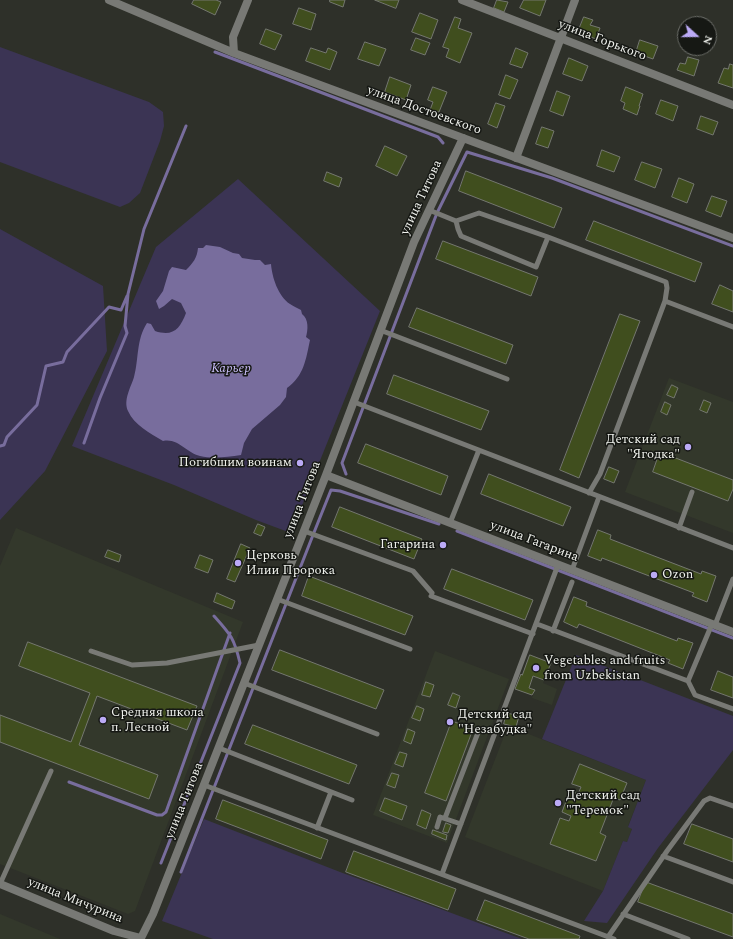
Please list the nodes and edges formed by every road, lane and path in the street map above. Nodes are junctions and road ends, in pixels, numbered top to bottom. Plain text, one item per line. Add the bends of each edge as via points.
1 (109, 0) edge
2 (248, 0) edge
3 (462, 0) edge
4 (574, 0) edge
5 (560, 38) junction
6 (234, 53) junction
7 (733, 105) edge
8 (463, 138) junction
9 (516, 158) junction
10 (429, 210) junction
11 (456, 221) junction
12 (548, 237) junction
13 (733, 238) edge
14 (665, 301) junction
15 (733, 327) edge
16 (380, 330) junction
17 (507, 379) dead end
18 (354, 402) junction
19 (479, 450) junction
20 (326, 475) junction
21 (692, 492) dead end
22 (590, 493) junction
23 (599, 497) junction
24 (450, 523) junction
25 (679, 528) junction
26 (304, 531) junction
27 (733, 548) edge
28 (558, 565) junction
29 (572, 570) junction
30 (733, 580) edge
31 (572, 582) dead end
32 (277, 599) junction
33 (537, 624) junction
34 (713, 624) junction
35 (554, 631) junction
36 (733, 632) edge
37 (533, 634) junction
38 (259, 646) junction
39 (410, 649) dead end
40 (91, 650) dead end
41 (688, 681) junction
42 (244, 683) junction
43 (733, 709) edge
44 (479, 730) dead end
45 (377, 734) dead end
46 (219, 748) junction
47 (51, 771) dead end
48 (204, 785) junction
49 (331, 792) junction
50 (352, 800) dead end
51 (733, 806) edge
52 (445, 818) junction
53 (461, 824) junction
54 (437, 827) dead end
55 (317, 828) junction
56 (663, 856) junction
57 (442, 874) junction
58 (733, 882) edge
59 (0, 884) edge
60 (623, 914) junction
61 (142, 938) edge
62 (611, 938) edge
63 (688, 939) edge

1 - 6 street, улица Достоевского
2 - 6 street via 233,36
3 - 5 street, улица Горького
4 - 5 street
5 - 7 street, улица Горького
5 - 9 street
6 - 8 street, улица Достоевского
8 - 9 street, улица Достоевского
8 - 10 street, улица Титова
9 - 13 street, улица Достоевского
10 - 11 lane
10 - 16 street, улица Титова
11 - 12 lane via 479,213
11 - 12 lane via 461,236 536,267
12 - 14 lane via 666,282
14 - 15 lane
14 - 22 lane via 600,474
16 - 17 lane
16 - 18 street, улица Титова
18 - 19 lane
18 - 20 street, улица Титова
19 - 22 lane
19 - 24 lane
20 - 24 street, улица Гагарина
20 - 26 street, улица Титова
21 - 25 lane
22 - 23 lane
23 - 25 lane
23 - 29 lane
24 - 28 street, улица Гагарина
25 - 27 lane
26 - 32 street, улица Титова
26 - 37 lane via 413,571 431,595
28 - 29 street, улица Гагарина
28 - 33 lane
29 - 34 street, улица Гагарина
30 - 34 lane
31 - 35 lane
32 - 38 street, улица Титова
32 - 39 lane
33 - 35 lane
33 - 37 lane
34 - 36 street, улица Гагарина
34 - 41 lane
35 - 41 lane
37 - 53 lane
38 - 40 lane via 167,662 132,665
38 - 42 street, улица Титова
41 - 43 lane via 695,695
42 - 45 lane
42 - 46 street, улица Титова
44 - 52 lane
46 - 48 street, улица Титова
46 - 49 lane
47 - 59 lane
48 - 55 lane
48 - 61 street, улица Титова
49 - 50 lane
49 - 55 lane
51 - 56 lane via 710,798 704,801
52 - 53 lane
52 - 54 lane via 440,817
53 - 57 lane
55 - 57 lane
56 - 58 lane
56 - 60 lane
57 - 62 lane
59 - 61 street, улица Мичурина via 114,931
60 - 62 lane
60 - 63 lane

